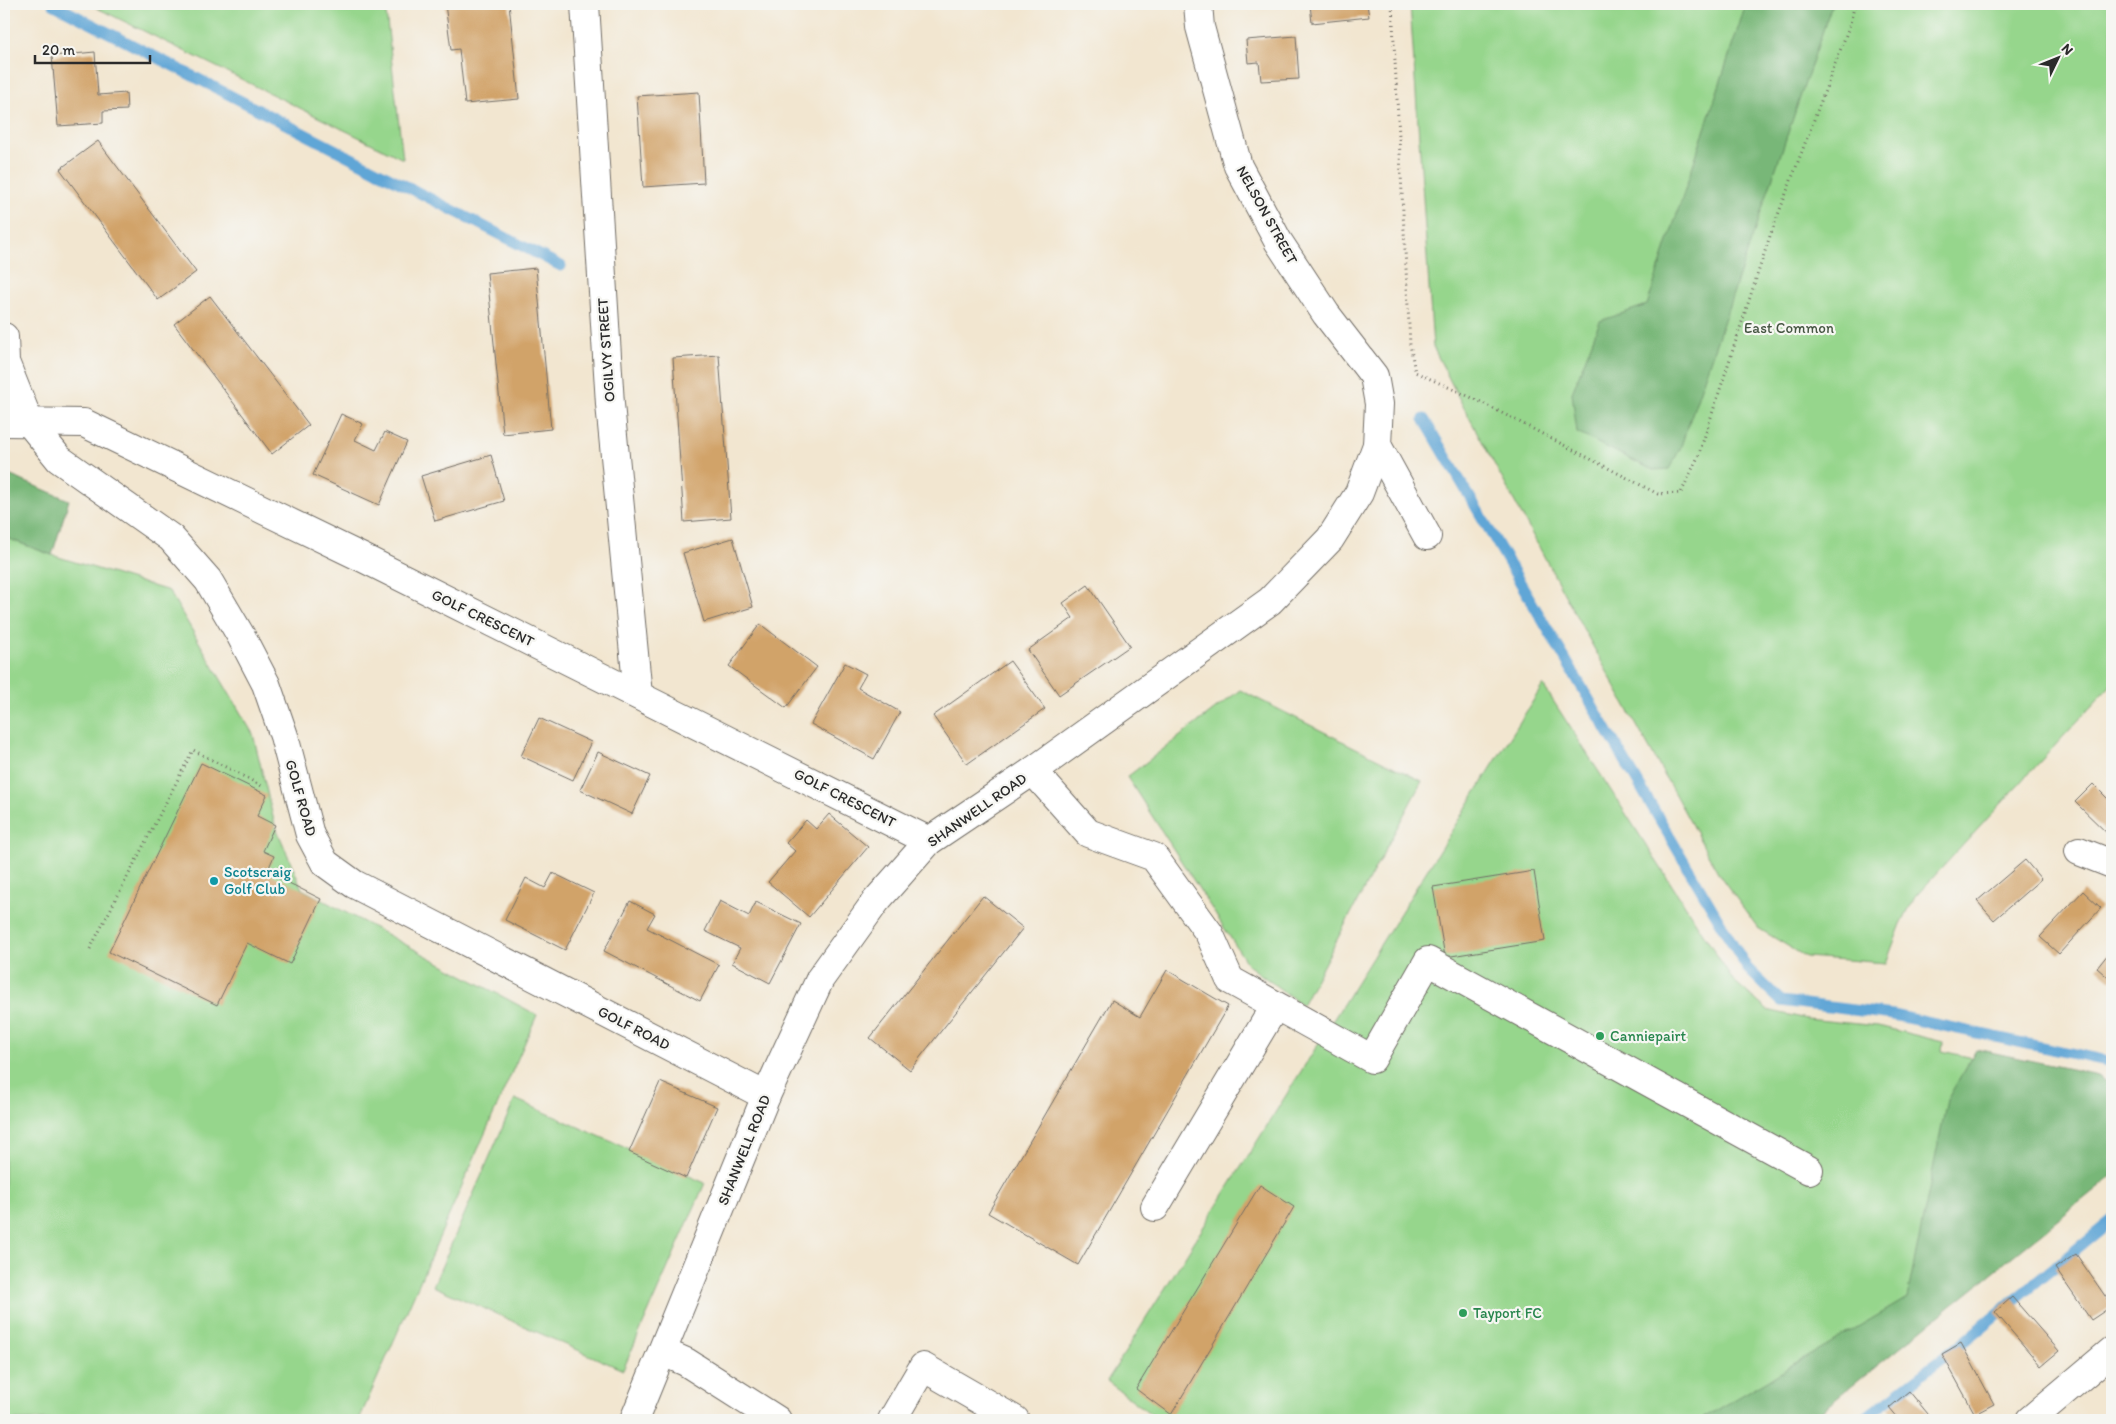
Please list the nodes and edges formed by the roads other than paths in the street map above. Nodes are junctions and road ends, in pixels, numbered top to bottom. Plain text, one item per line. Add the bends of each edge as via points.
1 (584, 4) edge
2 (1198, 4) edge
3 (4, 337) edge
4 (1374, 376) joint
5 (16, 422) edge
6 (1378, 445) junction
7 (1427, 536) dead end
8 (638, 695) junction
9 (1033, 771) junction
10 (930, 841) junction
11 (2079, 851) dead end
12 (2112, 864) edge
13 (1274, 1006) junction
14 (766, 1096) junction
15 (1809, 1170) dead end
16 (1155, 1208) dead end
17 (2112, 1351) edge
18 (663, 1352) junction
19 (634, 1420) edge
20 (777, 1420) edge
21 (892, 1420) edge
22 (1015, 1420) edge
23 (2030, 1420) edge

1 - 8 street, OGILVY STREET via 610,404
2 - 4 street, NELSON STREET via 1200,27 1238,166 1278,241 1326,314
3 - 5 street, GOLF ROAD
4 - 6 street, SHANWELL ROAD via 1379,404
5 - 8 street, GOLF CRESCENT via 84,423
5 - 14 street, GOLF ROAD via 59,459 171,538 208,580 266,684 284,736 310,835 325,863 354,884
6 - 7 street
6 - 9 street, SHANWELL ROAD via 1359,493 1330,539 1270,601
8 - 10 street, GOLF CRESCENT
9 - 10 street, SHANWELL ROAD
9 - 13 street via 1088,833 1154,856 1209,933 1230,980
10 - 14 street, SHANWELL ROAD via 876,901 820,979
11 - 12 street
13 - 15 street via 1372,1059 1428,962
13 - 16 street
14 - 18 street, SHANWELL ROAD
17 - 23 street
18 - 19 street, SHANWELL ROAD
18 - 20 street via 686,1362
21 - 22 street via 923,1367

